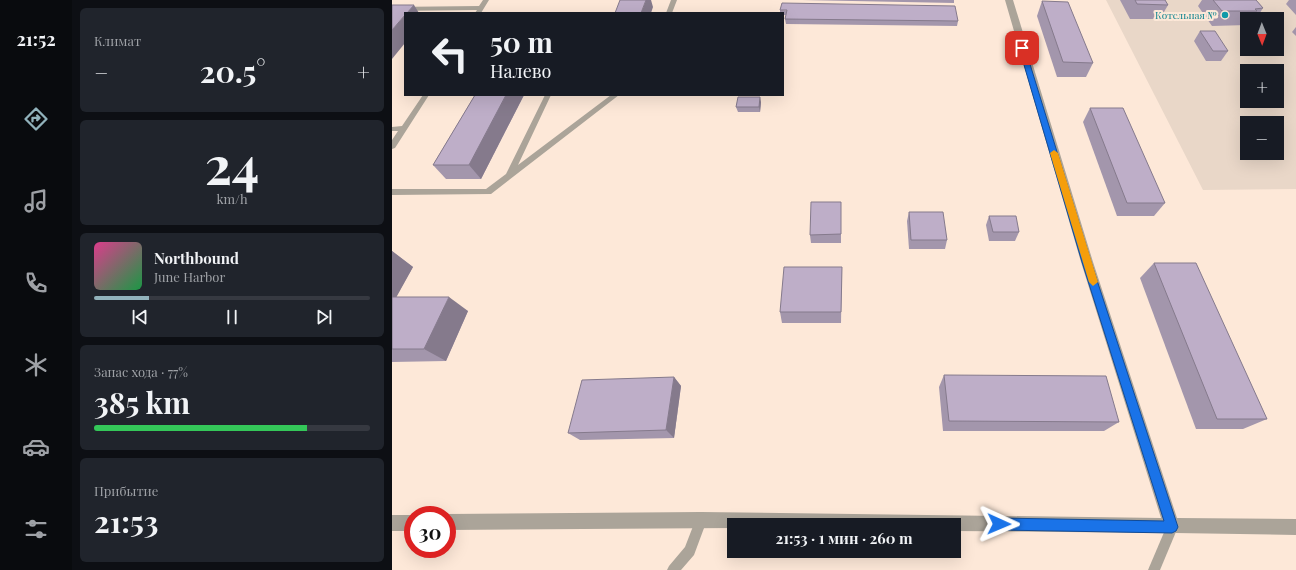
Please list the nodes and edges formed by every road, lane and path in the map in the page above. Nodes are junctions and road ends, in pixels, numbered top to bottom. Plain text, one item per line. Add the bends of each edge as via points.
1 (486, 0) edge
2 (674, 0) edge
3 (1009, 0) edge
4 (392, 9) edge
5 (479, 11) edge
6 (669, 12) edge
7 (425, 96) edge
8 (548, 96) edge
9 (615, 96) edge
10 (404, 128) junction
11 (392, 129) edge
12 (392, 146) edge
13 (510, 176) junction
14 (392, 192) edge
15 (701, 520) junction
16 (456, 522) edge
17 (392, 523) edge
18 (404, 523) edge
19 (1172, 527) junction
20 (1296, 527) edge
21 (673, 570) edge
22 (1154, 570) edge

1 - 5 lane
2 - 6 lane
3 - 19 street via 1087,262
4 - 5 lane
7 - 10 lane
8 - 13 lane
9 - 13 lane
10 - 11 lane
10 - 12 lane
13 - 14 lane via 488,192
15 - 16 street
15 - 19 street
15 - 21 lane via 690,551
17 - 18 street
19 - 20 street
19 - 22 lane

